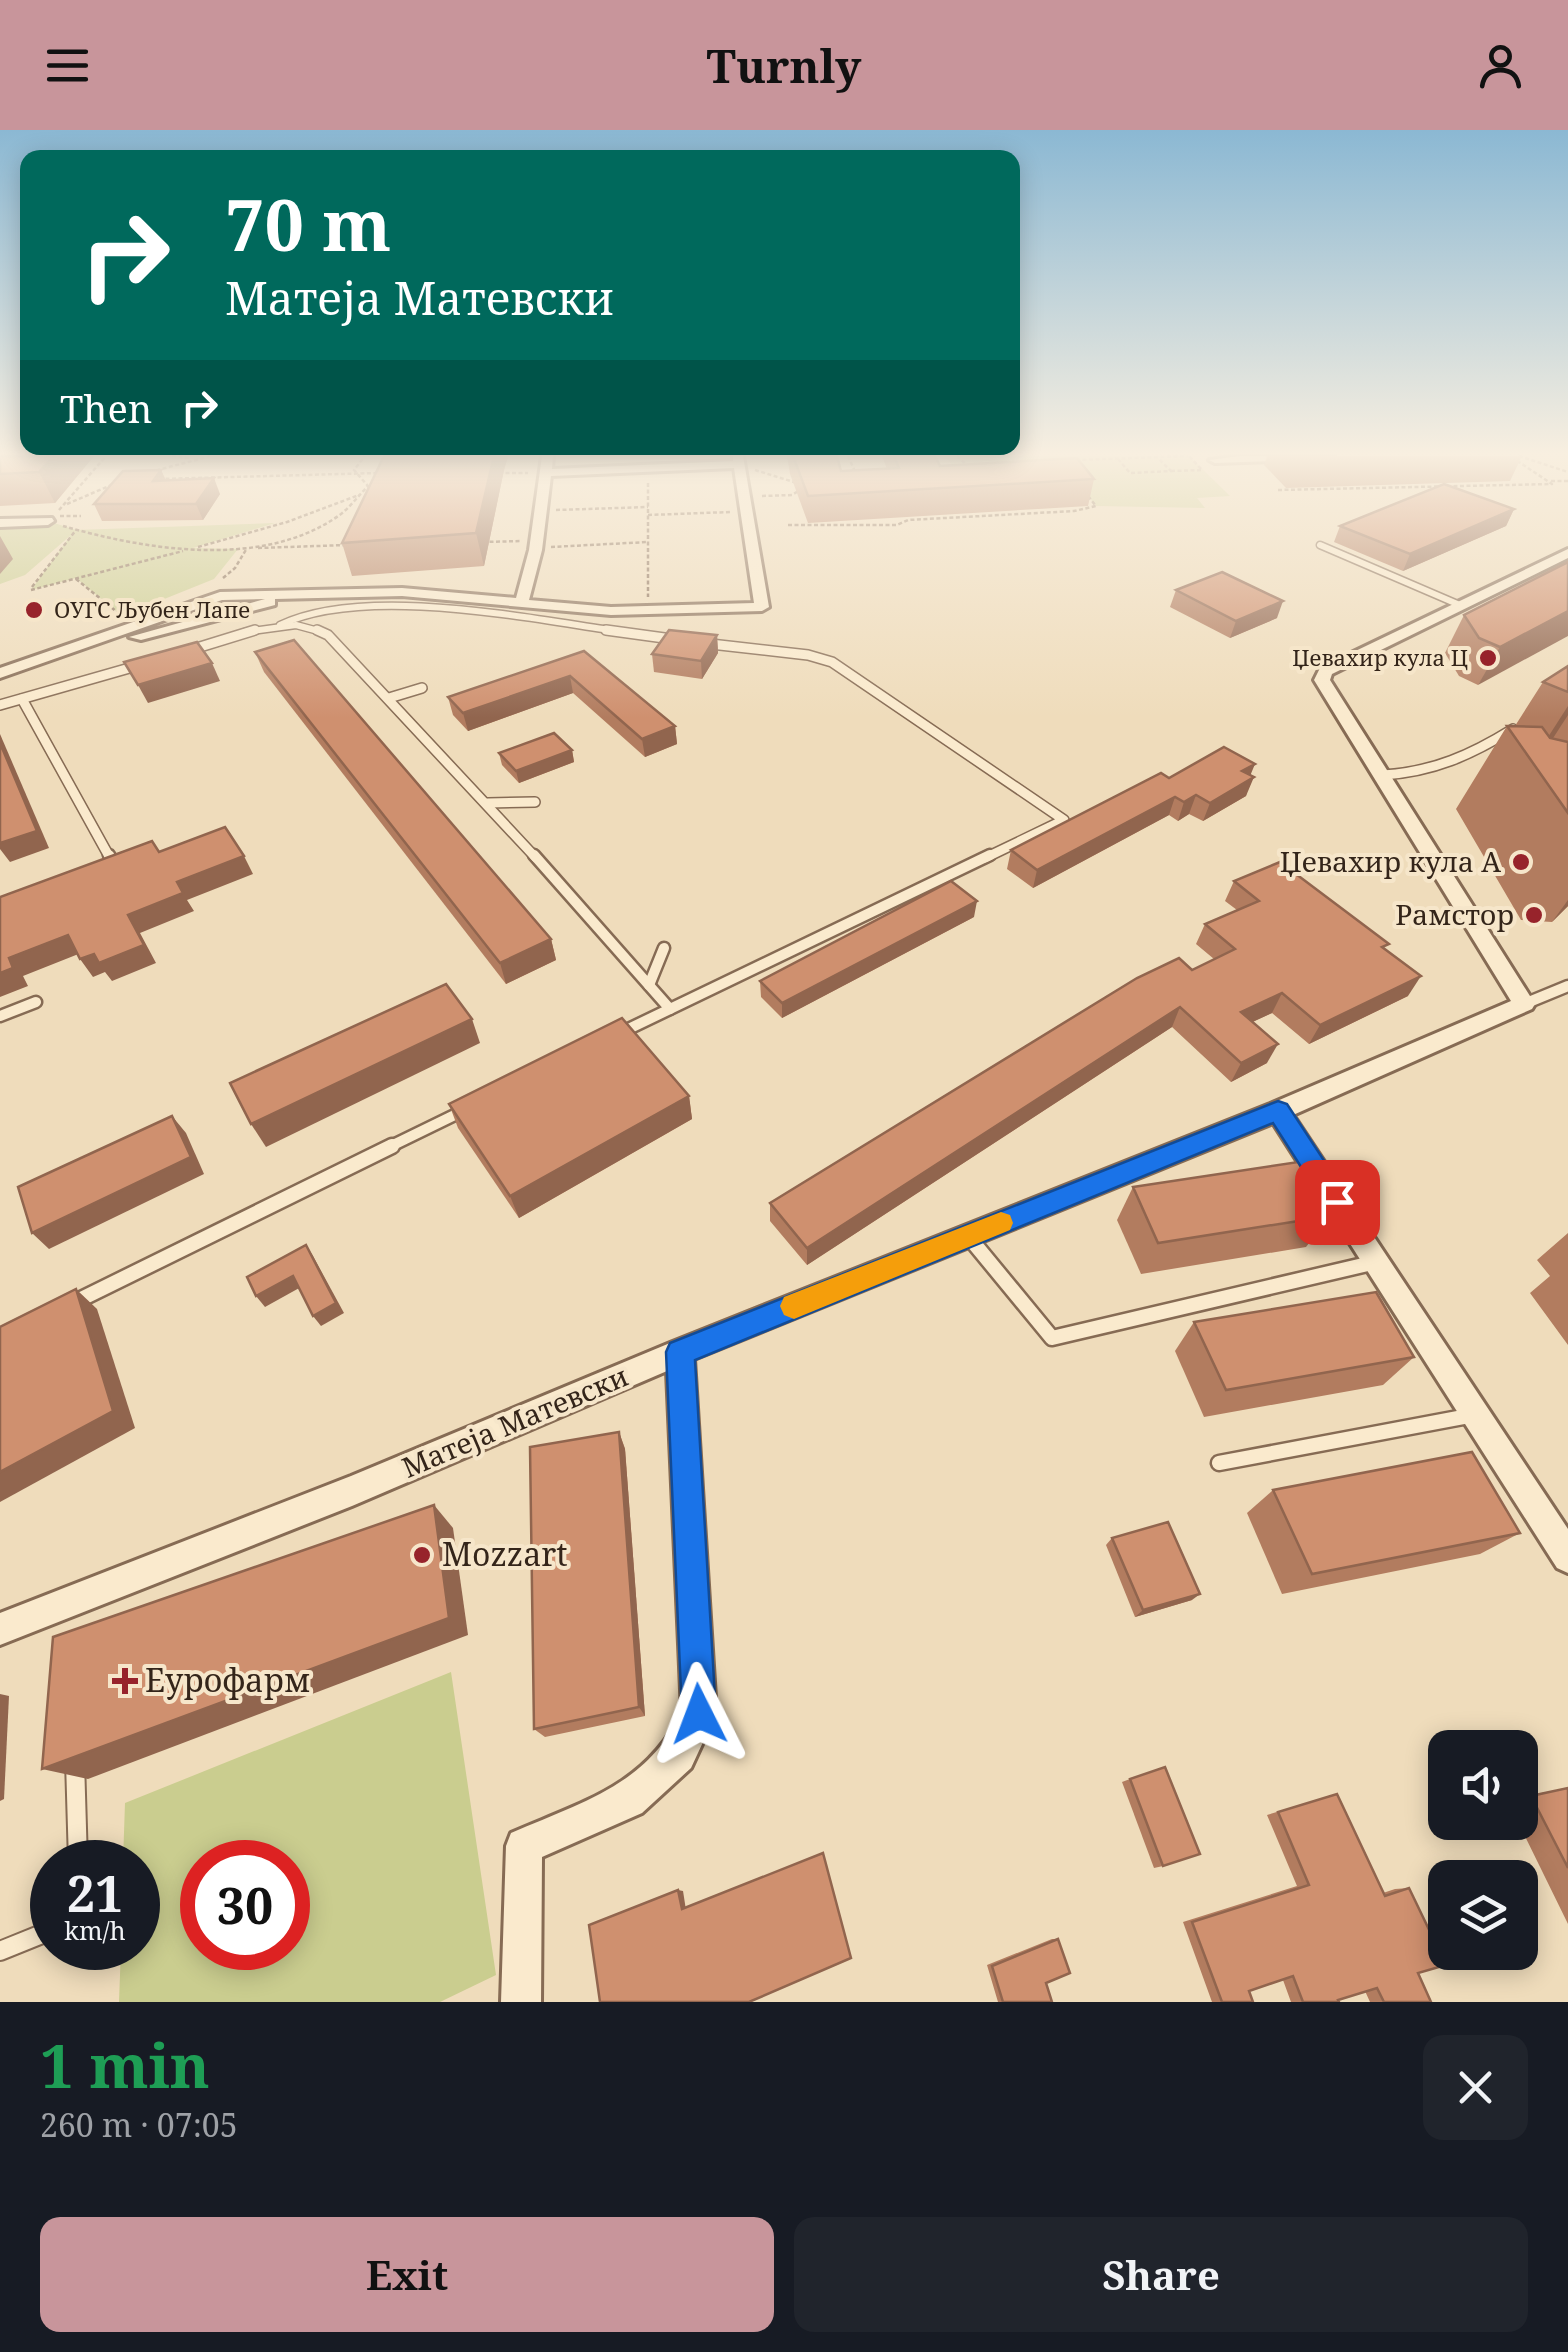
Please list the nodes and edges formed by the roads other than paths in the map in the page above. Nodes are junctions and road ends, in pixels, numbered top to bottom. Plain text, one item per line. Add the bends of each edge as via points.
1 (534, 543) edge
2 (751, 543) edge
3 (1320, 546) dead end
4 (1568, 552) edge
5 (317, 592) junction
6 (524, 596) junction
7 (1462, 606) junction
8 (280, 624) junction
9 (170, 656) edge
10 (151, 662) edge
11 (0, 674) edge
12 (422, 688) dead end
13 (389, 698) junction
14 (22, 699) junction
15 (0, 705) edge
16 (1523, 722) edge
17 (1384, 775) junction
18 (535, 802) dead end
19 (488, 803) junction
20 (99, 874) edge
21 (664, 948) dead end
22 (648, 985) junction
23 (1568, 986) edge
24 (36, 1002) dead end
25 (1524, 1004) junction
26 (670, 1008) junction
27 (0, 1016) edge
28 (599, 1044) edge
29 (476, 1104) edge
30 (1278, 1111) junction
31 (968, 1236) junction
32 (1376, 1262) junction
33 (53, 1314) edge
34 (680, 1352) junction
35 (1474, 1415) junction
36 (1219, 1463) dead end
37 (1568, 1557) edge
38 (0, 1629) edge
39 (74, 1751) edge
40 (77, 1840) edge
41 (30, 1939) edge
42 (0, 1951) edge
43 (521, 2002) edge

1 - 6 street via 534,571
2 - 6 street via 762,607 575,609
3 - 7 lane
4 - 7 street
5 - 6 street
5 - 11 street
5 - 11 street via 220,596
7 - 17 street via 1325,671 1322,680
8 - 9 lane
8 - 13 lane via 318,628
8 - 26 lane via 296,612 324,606 393,606 832,662 1064,820
10 - 14 lane
12 - 13 lane
13 - 19 lane
14 - 15 lane
14 - 20 lane via 116,868
16 - 17 lane via 1454,764
17 - 25 street
18 - 19 lane
19 - 22 lane
21 - 22 lane
22 - 26 lane
23 - 25 lane
24 - 27 lane
25 - 30 street, Матеја Матевски
26 - 28 lane
29 - 33 lane
30 - 31 street, Матеја Матевски
30 - 32 street
31 - 32 lane via 1052,1338
31 - 34 street, Матеја Матевски
32 - 35 street
34 - 38 street, Матеја Матевски via 70,1611
34 - 43 street via 699,1714 678,1756 629,1800 524,1846
35 - 36 lane
35 - 37 street
39 - 40 lane
41 - 42 lane

